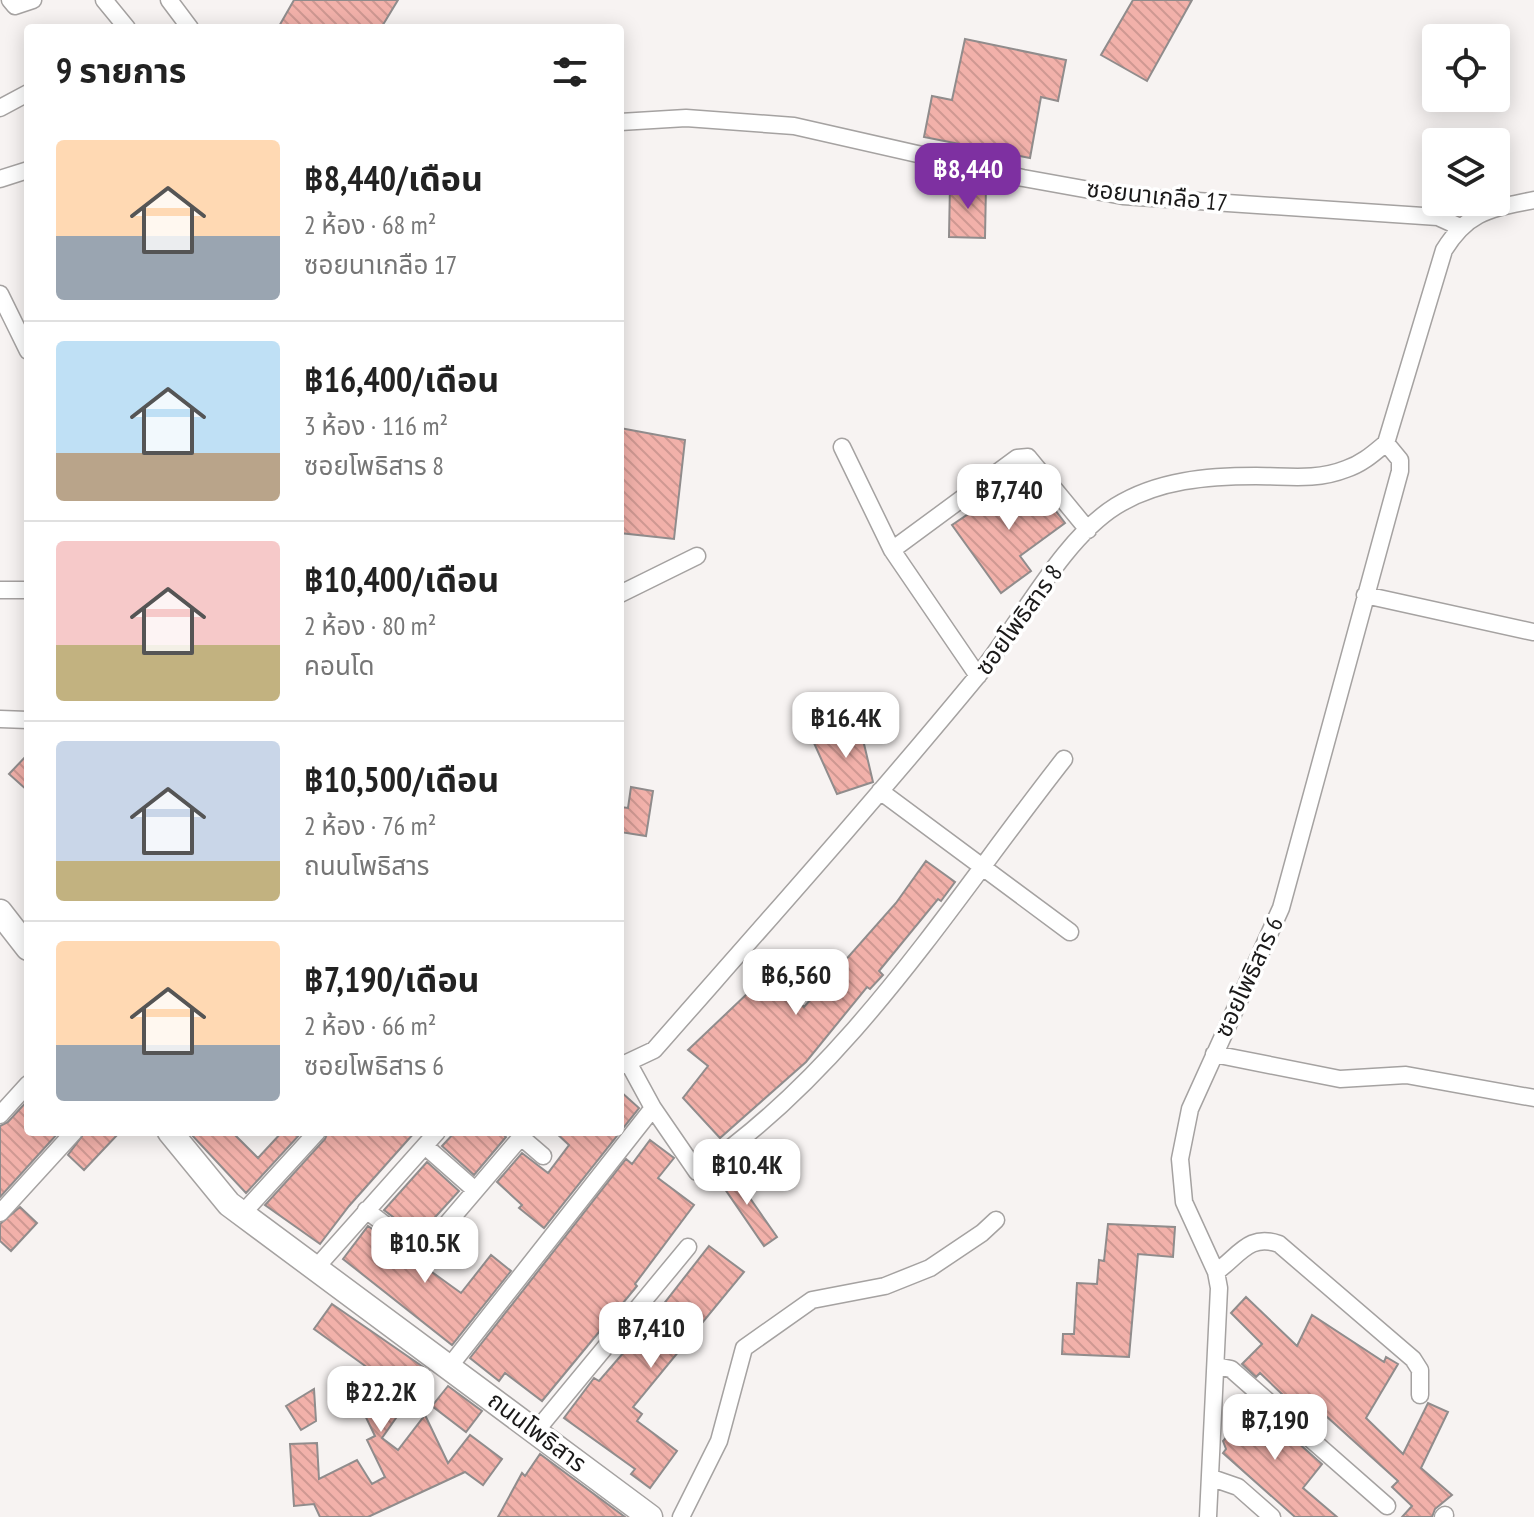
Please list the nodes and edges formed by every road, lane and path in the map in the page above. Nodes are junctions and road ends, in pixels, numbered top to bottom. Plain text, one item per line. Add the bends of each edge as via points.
1 (10, 0) edge
2 (33, 0) edge
3 (104, 0) edge
4 (169, 0) edge
5 (124, 24) edge
6 (187, 24) edge
7 (24, 95) edge
8 (0, 108) edge
9 (624, 122) edge
10 (24, 171) edge
11 (0, 179) edge
12 (1534, 200) edge
13 (1460, 227) junction
14 (0, 294) edge
15 (24, 343) edge
16 (1386, 443) junction
17 (842, 447) dead end
18 (1088, 530) junction
19 (892, 550) junction
20 (697, 556) dead end
21 (0, 590) edge
22 (24, 590) edge
23 (624, 592) edge
24 (1365, 595) junction
25 (1533, 632) edge
26 (978, 676) junction
27 (0, 719) edge
28 (24, 720) edge
29 (1064, 759) dead end
30 (880, 791) junction
31 (978, 867) junction
32 (0, 912) edge
33 (1070, 932) dead end
34 (24, 943) edge
35 (1214, 1054) junction
36 (625, 1065) edge
37 (24, 1088) edge
38 (1534, 1098) edge
39 (653, 1108) junction
40 (0, 1115) edge
41 (70, 1136) edge
42 (174, 1136) edge
43 (313, 1136) edge
44 (434, 1136) edge
45 (425, 1146) junction
46 (543, 1156) dead end
47 (475, 1190) junction
48 (366, 1210) junction
49 (0, 1213) edge
50 (242, 1214) junction
51 (996, 1220) dead end
52 (688, 1247) dead end
53 (314, 1270) junction
54 (1216, 1272) junction
55 (1216, 1366) junction
56 (449, 1367) junction
57 (1420, 1395) dead end
58 (536, 1431) junction
59 (1212, 1478) junction
60 (1387, 1506) dead end
61 (650, 1517) edge
62 (681, 1517) edge
63 (1208, 1517) edge
64 (1272, 1517) edge

1 - 2 street via 24,6
3 - 5 street
4 - 6 street
7 - 8 street
9 - 13 street, ซอยนาเกลือ 17 via 686,118 794,126 1123,196 1438,217
10 - 11 street
12 - 13 street via 1490,210
13 - 16 street via 1444,250
14 - 15 street
16 - 18 street, ซอยโพธิสาร 8 via 1366,460 1330,474 1192,479 1164,485 1116,506
16 - 24 street, ซอยโพธิสาร 6 via 1400,460 1400,471
17 - 19 street
18 - 19 street via 1028,457 1017,458
18 - 26 street, ซอยโพธิสาร 8
19 - 26 street
20 - 23 street
21 - 22 street
24 - 25 street
24 - 35 street, ซอยโพธิสาร 6 via 1281,908
26 - 30 street, ซอยโพธิสาร 8
27 - 28 street
29 - 31 street
30 - 31 street
30 - 36 street, ซอยโพธิสาร 8 via 654,1050
31 - 33 street
31 - 39 street via 891,985 806,1082 728,1151 697,1172
32 - 34 street
35 - 38 street via 1340,1079 1406,1075
35 - 54 street, ซอยโพธิสาร 6 via 1190,1109 1180,1159 1184,1202
36 - 39 street
37 - 40 street
39 - 56 street
41 - 49 street
42 - 50 street, ถนนโพธิสาร
43 - 50 street
44 - 45 street
45 - 47 street
45 - 48 street
46 - 47 street via 521,1137
47 - 48 street via 422,1253
48 - 53 street
50 - 53 street, ถนนโพธิสาร
51 - 62 street via 930,1268 885,1286 812,1300 744,1348 719,1441
52 - 58 street
53 - 56 street, ถนนโพธิสาร
54 - 55 street, ซอยโพธิสาร 6
54 - 57 street via 1252,1241 1279,1244 1413,1359 1420,1370
55 - 59 street, ซอยโพธิสาร 6
55 - 60 street via 1231,1369
56 - 58 street, ถนนโพธิสาร
58 - 61 street, ถนนโพธิสาร
59 - 63 street, ซอยโพธิสาร 6
59 - 64 street via 1238,1487

